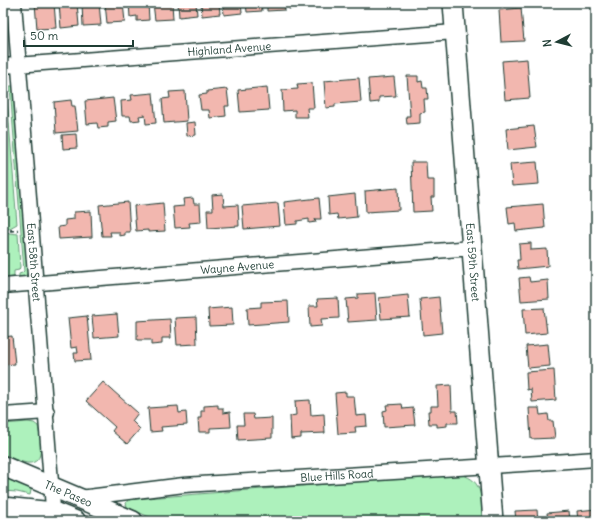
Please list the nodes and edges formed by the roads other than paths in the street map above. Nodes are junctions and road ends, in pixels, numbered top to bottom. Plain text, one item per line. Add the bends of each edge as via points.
1 (14, 3) edge
2 (453, 3) edge
3 (455, 32) junction
4 (19, 65) junction
5 (3, 66) edge
6 (472, 248) junction
7 (36, 284) junction
8 (3, 286) edge
9 (47, 412) junction
10 (3, 415) edge
11 (596, 459) edge
12 (3, 466) edge
13 (489, 466) junction
14 (51, 486) junction
15 (78, 498) junction
16 (3, 507) edge
17 (54, 516) edge
18 (76, 521) edge
19 (133, 521) edge
20 (493, 521) edge

1 - 4 street, East 58th Street
2 - 3 street, East 59th Street
3 - 4 street, Highland Avenue
3 - 6 street, East 59th Street
4 - 5 street, Highland Avenue
4 - 7 street, East 58th Street
6 - 7 street, Wayne Avenue
6 - 13 street, East 59th Street
7 - 8 street, Wayne Avenue
7 - 9 street, East 58th Street
9 - 10 street
9 - 14 street, East 58th Street
11 - 13 street, Blue Hills Road
12 - 14 street, The Paseo
13 - 15 street, Blue Hills Road via 184,485
13 - 20 street, East 59th Street
14 - 15 street, The Paseo
14 - 17 street, East 58th Street
15 - 19 street, The Paseo
16 - 17 street, The Paseo
17 - 18 street, The Paseo

